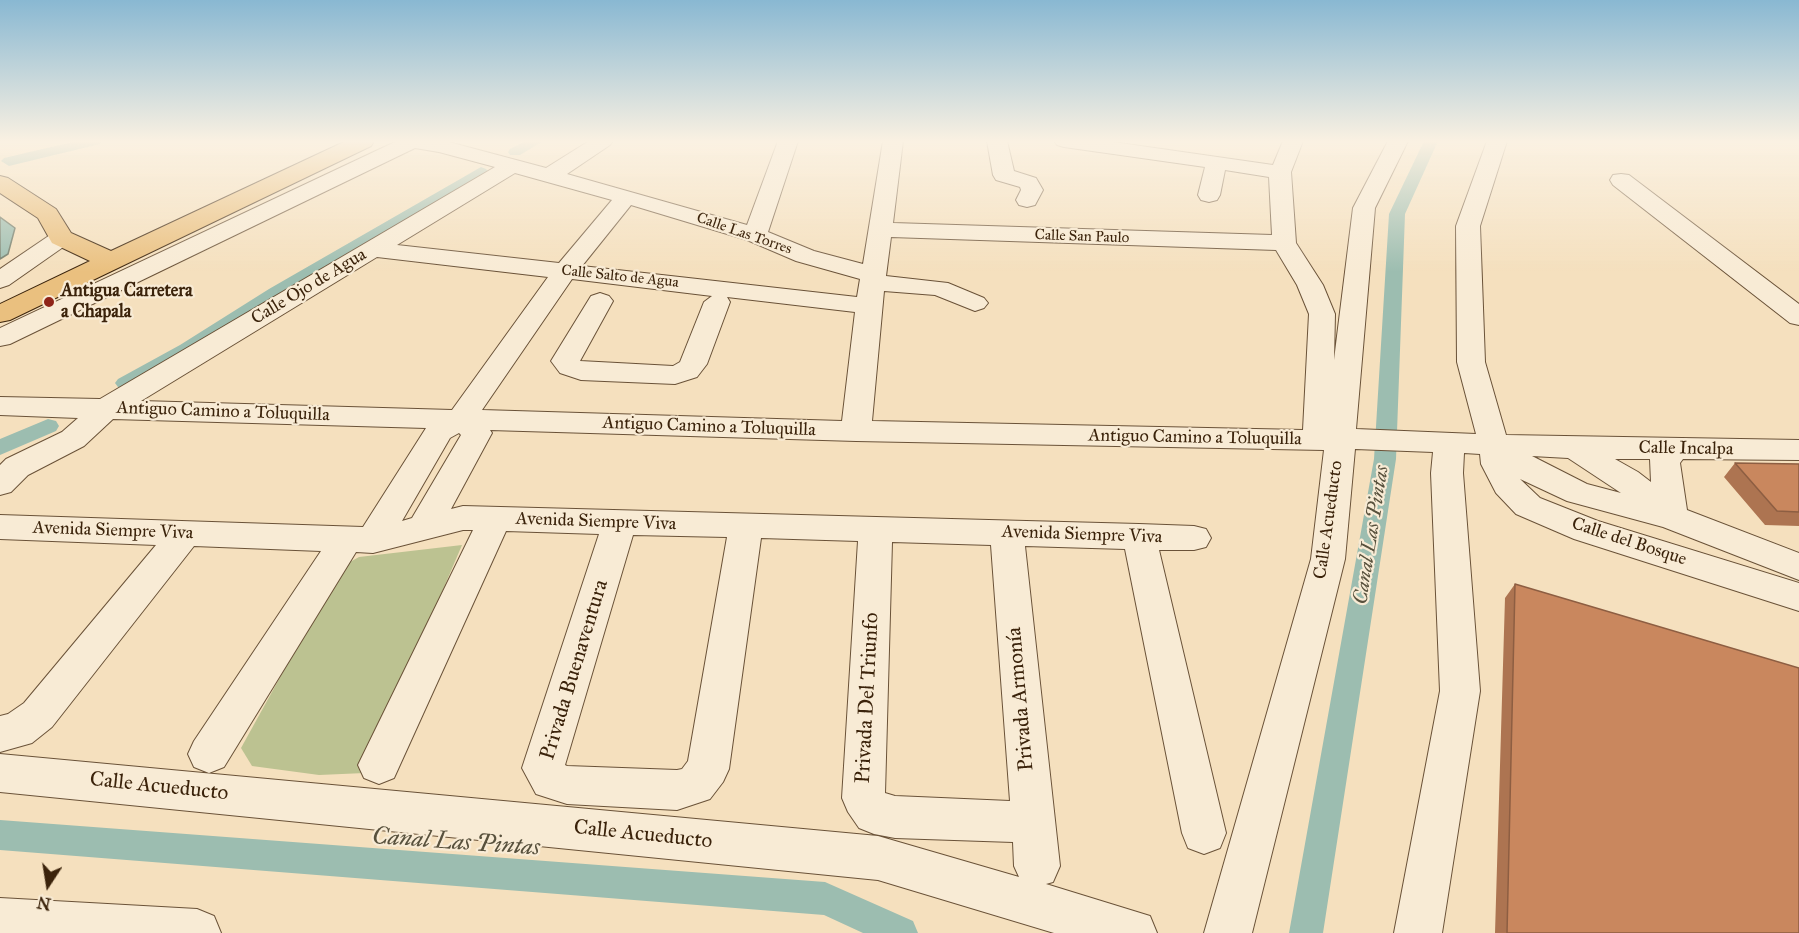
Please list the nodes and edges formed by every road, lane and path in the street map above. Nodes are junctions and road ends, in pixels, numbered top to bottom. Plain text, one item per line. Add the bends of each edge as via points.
1 (2, 185) edge
2 (274, 185) joint
3 (325, 185) edge
4 (481, 185) edge
5 (580, 185) edge
6 (773, 185) edge
7 (887, 185) edge
8 (1029, 185) edge
9 (1211, 185) edge
10 (1281, 185) edge
11 (1376, 185) edge
12 (1482, 185) edge
13 (1627, 185) edge
14 (301, 195) junction
15 (1209, 195) dead end
16 (626, 197) junction
17 (1027, 200) dead end
18 (880, 231) junction
19 (755, 235) junction
20 (61, 238) junction
21 (1284, 243) junction
22 (371, 249) junction
23 (111, 261) junction
24 (565, 271) junction
25 (137, 274) junction
26 (0, 280) edge
27 (871, 288) junction
28 (600, 301) dead end
29 (717, 302) dead end
30 (975, 303) dead end
31 (0, 314) edge
32 (1799, 317) edge
33 (0, 338) edge
34 (625, 373) junction
35 (0, 406) edge
36 (106, 409) junction
37 (461, 420) junction
38 (601, 423) junction
39 (856, 431) junction
40 (1342, 440) junction
41 (1434, 441) junction
42 (1494, 445) junction
43 (1574, 448) junction
44 (1675, 448) junction
45 (1799, 450) edge
46 (6, 475) edge
47 (1671, 516) junction
48 (495, 519) junction
49 (620, 522) junction
50 (746, 526) junction
51 (423, 527) junction
52 (13, 528) edge
53 (876, 529) junction
54 (1586, 530) junction
55 (185, 533) junction
56 (1007, 533) junction
57 (1139, 536) junction
58 (1194, 538) dead end
59 (360, 539) junction
60 (0, 554) edge
61 (1799, 567) edge
62 (1799, 597) edge
63 (0, 734) edge
64 (209, 754) dead end
65 (379, 765) dead end
66 (0, 773) edge
67 (1031, 822) junction
68 (1204, 832) dead end
69 (1037, 866) dead end
70 (0, 922) edge
71 (197, 933) edge
72 (1133, 933) edge
73 (1228, 933) edge
74 (1418, 933) edge

1 - 20 main road via 48,214
2 - 14 street
2 - 23 main road
3 - 14 street
4 - 22 street, Calle Ojo de Agua
5 - 16 street, Calle Las Torres
6 - 19 street
7 - 18 street
8 - 17 street via 1032,190
9 - 15 street
10 - 21 street
11 - 40 street, Calle Acueducto via 1364,208
12 - 42 street, Calle del Bosque via 1468,226 1471,362
13 - 32 street
14 - 25 street
16 - 19 street, Calle Las Torres
16 - 24 street
18 - 21 street, Calle San Paulo
18 - 27 street
19 - 27 street, Calle Las Torres
20 - 23 main road
20 - 26 street
21 - 40 street via 1310,285 1322,314
22 - 24 street, Calle Salto de Agua
22 - 36 street, Calle Ojo de Agua
23 - 25 street
23 - 31 main road
24 - 27 street, Calle Salto de Agua
24 - 37 street
25 - 33 street
27 - 30 street via 939,288
27 - 39 street
28 - 34 street via 565,361 581,371
29 - 34 street via 687,371 675,375
34 - 38 street
35 - 36 street, Antiguo Camino a Toluquilla
36 - 37 street, Antiguo Camino a Toluquilla
36 - 46 street, Calle Ojo de Agua via 73,439
37 - 38 street, Antiguo Camino a Toluquilla
37 - 51 street via 477,433
37 - 59 street via 439,431
38 - 39 street, Antiguo Camino a Toluquilla
39 - 40 street, Antiguo Camino a Toluquilla
40 - 41 street, Antiguo Camino a Toluquilla
40 - 73 street, Calle Acueducto via 1328,559
41 - 42 street
41 - 74 street via 1447,473 1460,691
42 - 43 street, Calle Incalpa
42 - 47 street via 1531,471 1578,493
42 - 54 street, Calle del Bosque via 1497,465 1507,484 1528,506
43 - 44 street, Calle Incalpa
43 - 47 street, Calle del Bosque via 1627,480
44 - 45 street, Calle Incalpa
44 - 47 street via 1664,461
47 - 54 street
47 - 61 street, Calle del Bosque
48 - 49 street, Avenida Siempre Viva
48 - 51 street, Avenida Siempre Viva via 463,518
48 - 65 street
49 - 50 street, Avenida Siempre Viva
49 - 50 street, Privada Buenaventura via 543,768 551,780 567,784 676,790 696,785 708,769
50 - 53 street, Avenida Siempre Viva
51 - 59 street, Avenida Siempre Viva
52 - 55 street, Avenida Siempre Viva
52 - 60 street
53 - 56 street, Avenida Siempre Viva
53 - 67 street, Privada Del Triunfo via 863,798 874,814 895,817
54 - 62 street, Calle del Bosque
55 - 59 street, Avenida Siempre Viva
55 - 63 street via 38,715 18,730
56 - 57 street, Avenida Siempre Viva
56 - 67 street, Privada Armonía
57 - 58 street, Avenida Siempre Viva
57 - 68 street
59 - 64 street
66 - 72 street, Calle Acueducto via 878,858
67 - 69 street, Privada Armonía
70 - 71 street

